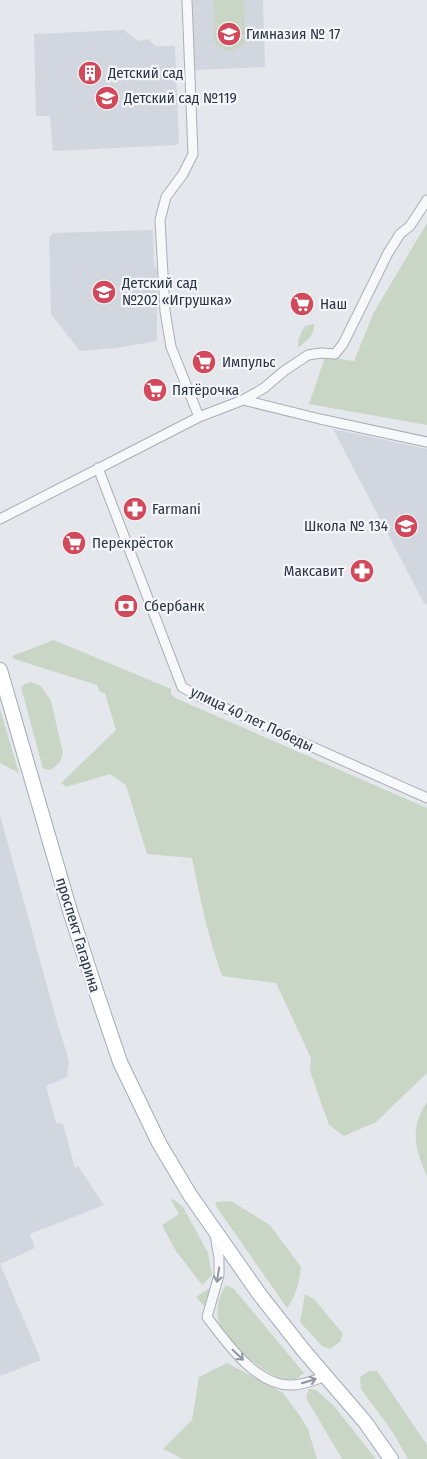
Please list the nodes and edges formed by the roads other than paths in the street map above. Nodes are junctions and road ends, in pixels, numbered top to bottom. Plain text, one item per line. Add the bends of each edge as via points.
1 (187, 0) edge
2 (427, 200) edge
3 (243, 400) junction
4 (199, 417) junction
5 (427, 442) edge
6 (98, 468) junction
7 (0, 518) edge
8 (0, 670) edge
9 (427, 798) edge
10 (214, 1232) junction
11 (326, 1376) junction
12 (391, 1459) edge

1 - 4 street via 193,154 166,197 160,220 165,311 171,347
2 - 3 street via 388,253 344,344 336,354 308,355
3 - 4 street
3 - 5 street
4 - 6 street
6 - 7 street
6 - 9 street, улица 40 лет Победы via 182,686
8 - 10 main road, проспект Гагарина via 70,911 120,1062 159,1143
10 - 11 main road, проспект Гагарина
10 -> 11 street via 219,1275 207,1317 232,1350 256,1371 280,1384 304,1383
11 - 12 main road, проспект Гагарина via 366,1422

